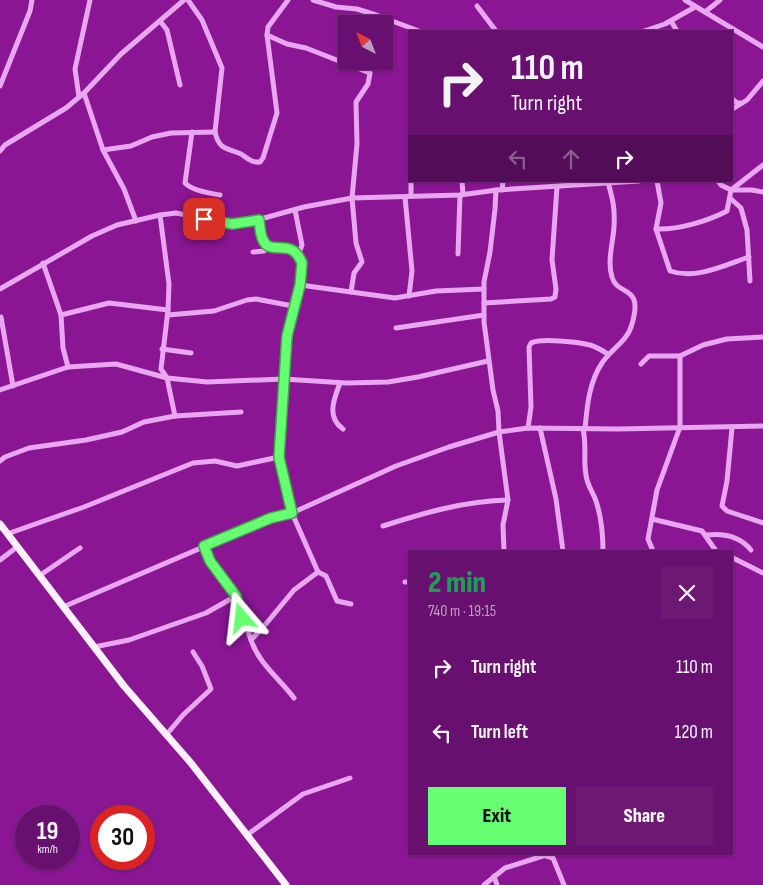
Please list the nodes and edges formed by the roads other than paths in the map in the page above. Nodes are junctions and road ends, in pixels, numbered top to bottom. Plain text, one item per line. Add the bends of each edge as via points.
1 (32, 0) edge
2 (90, 0) edge
3 (186, 0) edge
4 (288, 0) edge
5 (685, 0) edge
6 (720, 0) edge
7 (317, 1) edge
8 (477, 6) dead end
9 (695, 7) junction
10 (705, 12) junction
11 (160, 21) junction
12 (670, 21) junction
13 (416, 30) edge
14 (495, 30) edge
15 (647, 30) edge
16 (675, 30) edge
17 (266, 35) junction
18 (763, 48) edge
19 (763, 81) edge
20 (180, 85) dead end
21 (0, 86) edge
22 (81, 95) junction
23 (733, 100) edge
24 (742, 102) junction
25 (733, 109) edge
26 (192, 132) junction
27 (215, 132) junction
28 (0, 150) edge
29 (103, 150) junction
30 (763, 165) edge
31 (411, 182) edge
32 (462, 182) edge
33 (503, 182) edge
34 (608, 182) edge
35 (657, 182) edge
36 (719, 182) edge
37 (557, 187) junction
38 (496, 190) junction
39 (502, 190) junction
40 (731, 190) junction
41 (763, 192) edge
42 (461, 194) junction
43 (220, 195) dead end
44 (408, 196) junction
45 (352, 198) junction
46 (730, 198) junction
47 (295, 210) junction
48 (160, 215) junction
49 (259, 220) junction
50 (136, 221) junction
51 (656, 229) junction
52 (302, 244) junction
53 (268, 246) junction
54 (291, 249) junction
55 (253, 252) dead end
56 (458, 254) dead end
57 (298, 256) junction
58 (749, 257) junction
59 (43, 263) junction
60 (750, 281) dead end
61 (300, 285) junction
62 (0, 289) edge
63 (484, 289) junction
64 (351, 292) junction
65 (409, 296) junction
66 (484, 303) junction
67 (294, 306) junction
68 (168, 312) junction
69 (61, 315) junction
70 (484, 315) junction
71 (1, 317) dead end
72 (396, 328) dead end
73 (763, 337) edge
74 (162, 349) junction
75 (191, 353) dead end
76 (608, 354) junction
77 (680, 356) junction
78 (488, 361) junction
79 (641, 364) dead end
80 (68, 367) junction
81 (167, 378) junction
82 (283, 380) junction
83 (340, 383) junction
84 (13, 386) junction
85 (0, 390) edge
86 (242, 412) dead end
87 (175, 416) junction
88 (763, 426) edge
89 (680, 427) junction
90 (528, 428) junction
91 (540, 428) junction
92 (732, 428) junction
93 (343, 429) dead end
94 (584, 429) junction
95 (499, 432) junction
96 (279, 457) junction
97 (0, 462) edge
98 (508, 500) junction
99 (292, 513) junction
100 (652, 519) junction
101 (763, 522) edge
102 (0, 524) edge
103 (382, 526) dead end
104 (7, 534) junction
105 (706, 535) junction
106 (204, 546) junction
107 (17, 547) junction
108 (80, 548) dead end
109 (504, 550) edge
110 (563, 550) edge
111 (603, 550) edge
112 (653, 550) edge
113 (715, 550) edge
114 (752, 550) dead end
115 (733, 559) edge
116 (0, 560) edge
117 (318, 572) junction
118 (763, 573) edge
119 (39, 576) junction
120 (236, 596) junction
121 (351, 604) dead end
122 (63, 607) junction
123 (251, 640) junction
124 (94, 647) junction
125 (193, 652) dead end
126 (294, 698) dead end
127 (167, 734) junction
128 (350, 778) dead end
129 (247, 835) junction
130 (547, 855) edge
131 (494, 876) junction
132 (286, 885) edge
133 (484, 885) edge
134 (497, 885) edge
135 (564, 885) edge

1 - 21 street
2 - 22 street via 75,69
3 - 11 street
3 - 27 street via 202,20 222,68
4 - 17 street via 268,27
5 - 9 street
6 - 10 street
7 - 13 street via 376,14
8 - 14 street
9 - 10 street
9 - 12 street
10 - 18 street
11 - 20 street via 167,30
11 - 22 street via 121,54
12 - 15 street
12 - 16 street
17 - 27 street via 277,113 260,162 226,150
17 - 45 street via 370,72 368,84 356,102
19 - 24 street
22 - 28 street
22 - 29 street
23 - 24 street
24 - 25 street
26 - 27 street
26 - 29 street via 171,133 131,146
26 - 43 street via 185,183
29 - 50 street
30 - 40 street
31 - 44 street
32 - 42 street
33 - 39 street
34 - 37 street
34 - 76 street via 614,201 612,278 635,299 632,326
35 - 51 street via 661,203
36 - 40 street
37 - 39 street
37 - 66 street via 552,260 555,297
38 - 39 street
38 - 42 street
38 - 63 street
40 - 41 street
40 - 46 street
42 - 44 street
42 - 56 street
44 - 45 street
44 - 65 street via 412,271
45 - 47 street
45 - 64 street via 356,242 362,262 354,273
46 - 51 street via 725,213 682,227
46 - 58 street via 741,208
47 - 49 street
47 - 52 street
48 - 49 street via 176,213 232,224
48 - 50 street
48 - 68 street via 170,284
49 - 53 street
50 - 59 street via 92,236
51 - 58 street via 670,271 676,273 700,273
52 - 54 street
52 - 57 street
53 - 54 street
53 - 55 street via 264,251
54 - 57 street
57 - 61 street via 302,263
58 - 60 street
59 - 62 street
59 - 69 street
61 - 64 street
61 - 67 street
63 - 65 street
63 - 66 street
64 - 65 street via 395,298
66 - 70 street
67 - 68 street via 256,299 214,311
67 - 82 street via 287,336
68 - 69 street via 109,303
68 - 74 street
69 - 80 street
70 - 72 street
70 - 78 street
71 - 84 street
73 - 77 street via 727,339 703,345
74 - 75 street
74 - 81 street via 161,369
76 - 90 street via 591,345 570,342 536,341 531,344
76 - 94 street via 594,378
77 - 79 street via 650,356
77 - 89 street
78 - 83 street via 388,382
78 - 95 street
80 - 81 street via 116,364
80 - 84 street
81 - 82 street via 207,382
81 - 87 street
82 - 83 street
82 - 96 street
83 - 93 street via 333,401 333,418
84 - 85 street
86 - 87 street
87 - 97 street via 95,438 29,448
88 - 92 street
89 - 92 street
89 - 94 street
89 - 100 street via 657,490
90 - 91 street
90 - 95 street
91 - 94 street
91 - 110 street via 556,499
92 - 101 street via 722,506 727,511
94 - 111 street via 586,475 596,501
95 - 98 street
95 - 99 street via 396,466
96 - 99 street
96 - 104 street via 237,466 215,461 193,463
98 - 103 street via 436,511
98 - 109 street via 503,525
99 - 106 street via 271,518
99 - 117 street
100 - 105 street via 698,529
100 - 112 street via 648,539
102 - 104 main road
104 - 107 main road
105 - 113 street
105 - 114 street via 720,534 745,542
106 - 120 street via 210,561
106 - 122 street
107 - 116 street
107 - 119 main road
108 - 119 street
115 - 118 street
117 - 121 street via 326,576 337,601
117 - 123 street via 294,590
119 - 122 main road
120 - 123 street
120 - 124 street via 206,613 129,640
122 - 124 main road
123 - 126 street via 254,651
124 - 127 main road
125 - 127 street via 211,689
127 - 129 main road
128 - 129 street via 303,794
129 - 132 main road
130 - 131 street via 505,868
130 - 135 street via 553,858
131 - 133 street
131 - 134 street

